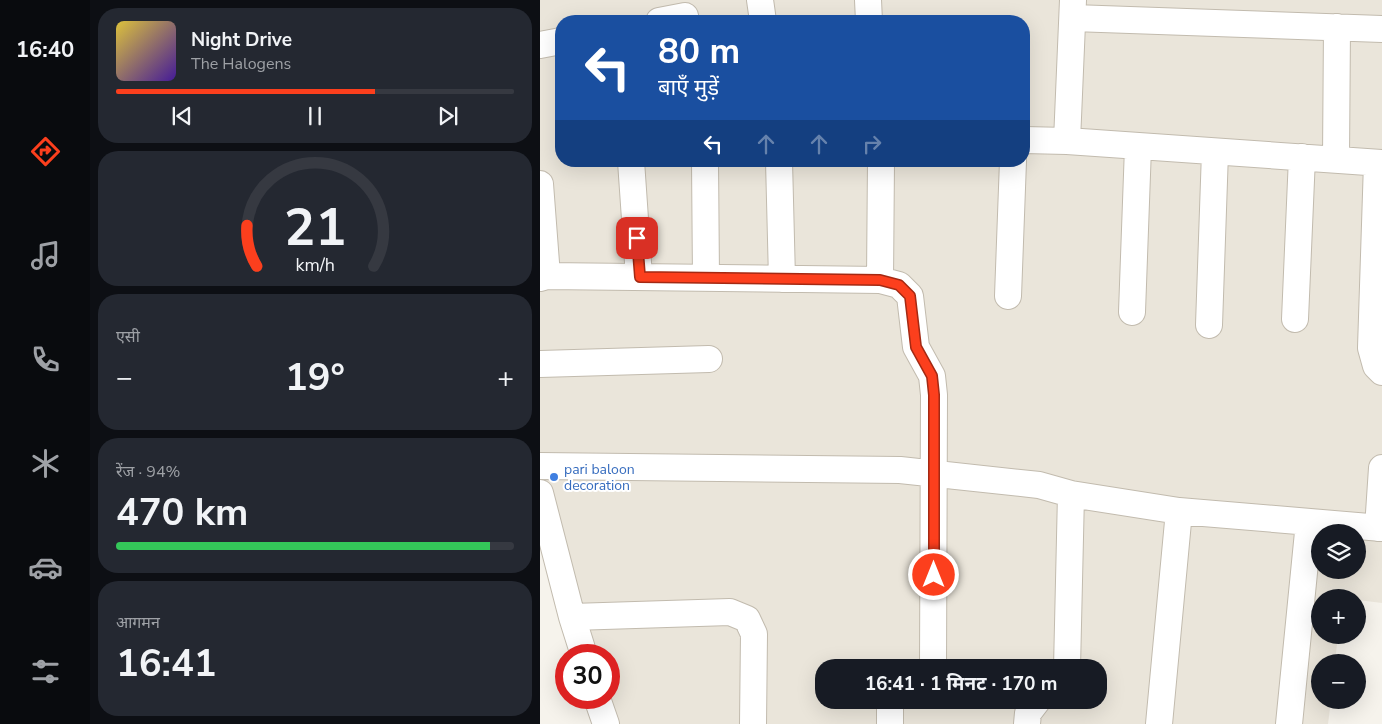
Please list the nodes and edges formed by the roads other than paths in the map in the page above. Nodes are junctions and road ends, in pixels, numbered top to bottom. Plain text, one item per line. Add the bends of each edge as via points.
1 (760, 0) edge
2 (868, 0) edge
3 (1073, 9) edge
4 (762, 15) edge
5 (869, 15) edge
6 (1338, 28) junction
7 (1382, 29) edge
8 (555, 42) edge
9 (540, 45) edge
10 (1030, 140) edge
11 (1067, 141) junction
12 (1138, 147) junction
13 (1215, 152) junction
14 (1302, 157) junction
15 (1336, 158) junction
16 (1380, 163) edge
17 (631, 167) edge
18 (705, 167) edge
19 (779, 167) edge
20 (882, 167) edge
21 (1012, 167) edge
22 (540, 184) edge
23 (543, 277) edge
24 (640, 277) junction
25 (706, 278) junction
26 (782, 279) junction
27 (880, 280) junction
28 (1008, 296) dead end
29 (1132, 312) dead end
30 (1295, 319) dead end
31 (1209, 325) dead end
32 (709, 359) dead end
33 (540, 364) edge
34 (1382, 372) edge
35 (540, 466) edge
36 (1382, 468) edge
37 (934, 475) junction
38 (540, 493) edge
39 (1071, 494) junction
40 (1179, 511) junction
41 (1309, 522) junction
42 (1380, 528) edge
43 (572, 617) junction
44 (581, 644) edge
45 (933, 659) edge
46 (1067, 659) edge
47 (601, 709) edge
48 (890, 709) edge
49 (1031, 709) edge
50 (606, 724) edge
51 (753, 724) edge
52 (890, 724) edge
53 (1027, 724) edge
54 (1159, 724) edge
55 (1289, 724) edge

1 - 4 street
2 - 5 street
3 - 6 street
3 - 11 street
6 - 7 street
6 - 15 street
8 - 9 street
10 - 11 street
11 - 12 street
12 - 13 street
12 - 29 street
13 - 14 street
13 - 31 street
14 - 15 street
14 - 30 street
15 - 16 street
16 - 34 street via 1371,348 1376,366
17 - 24 street
18 - 25 street
19 - 26 street
20 - 27 street
21 - 28 street
22 - 23 street
23 - 24 street
24 - 25 street
25 - 26 street
26 - 27 street
27 - 37 street via 899,285 910,296 916,347 932,376
32 - 33 street
35 - 37 street via 900,470
36 - 42 street
37 - 39 street via 1039,485
37 - 45 street
38 - 43 street
39 - 40 street
39 - 46 street
40 - 41 street
40 - 54 street
41 - 42 street
41 - 55 street
43 - 44 street
43 - 51 street via 730,612 747,619 754,634
47 - 50 street
48 - 52 street
49 - 53 street

